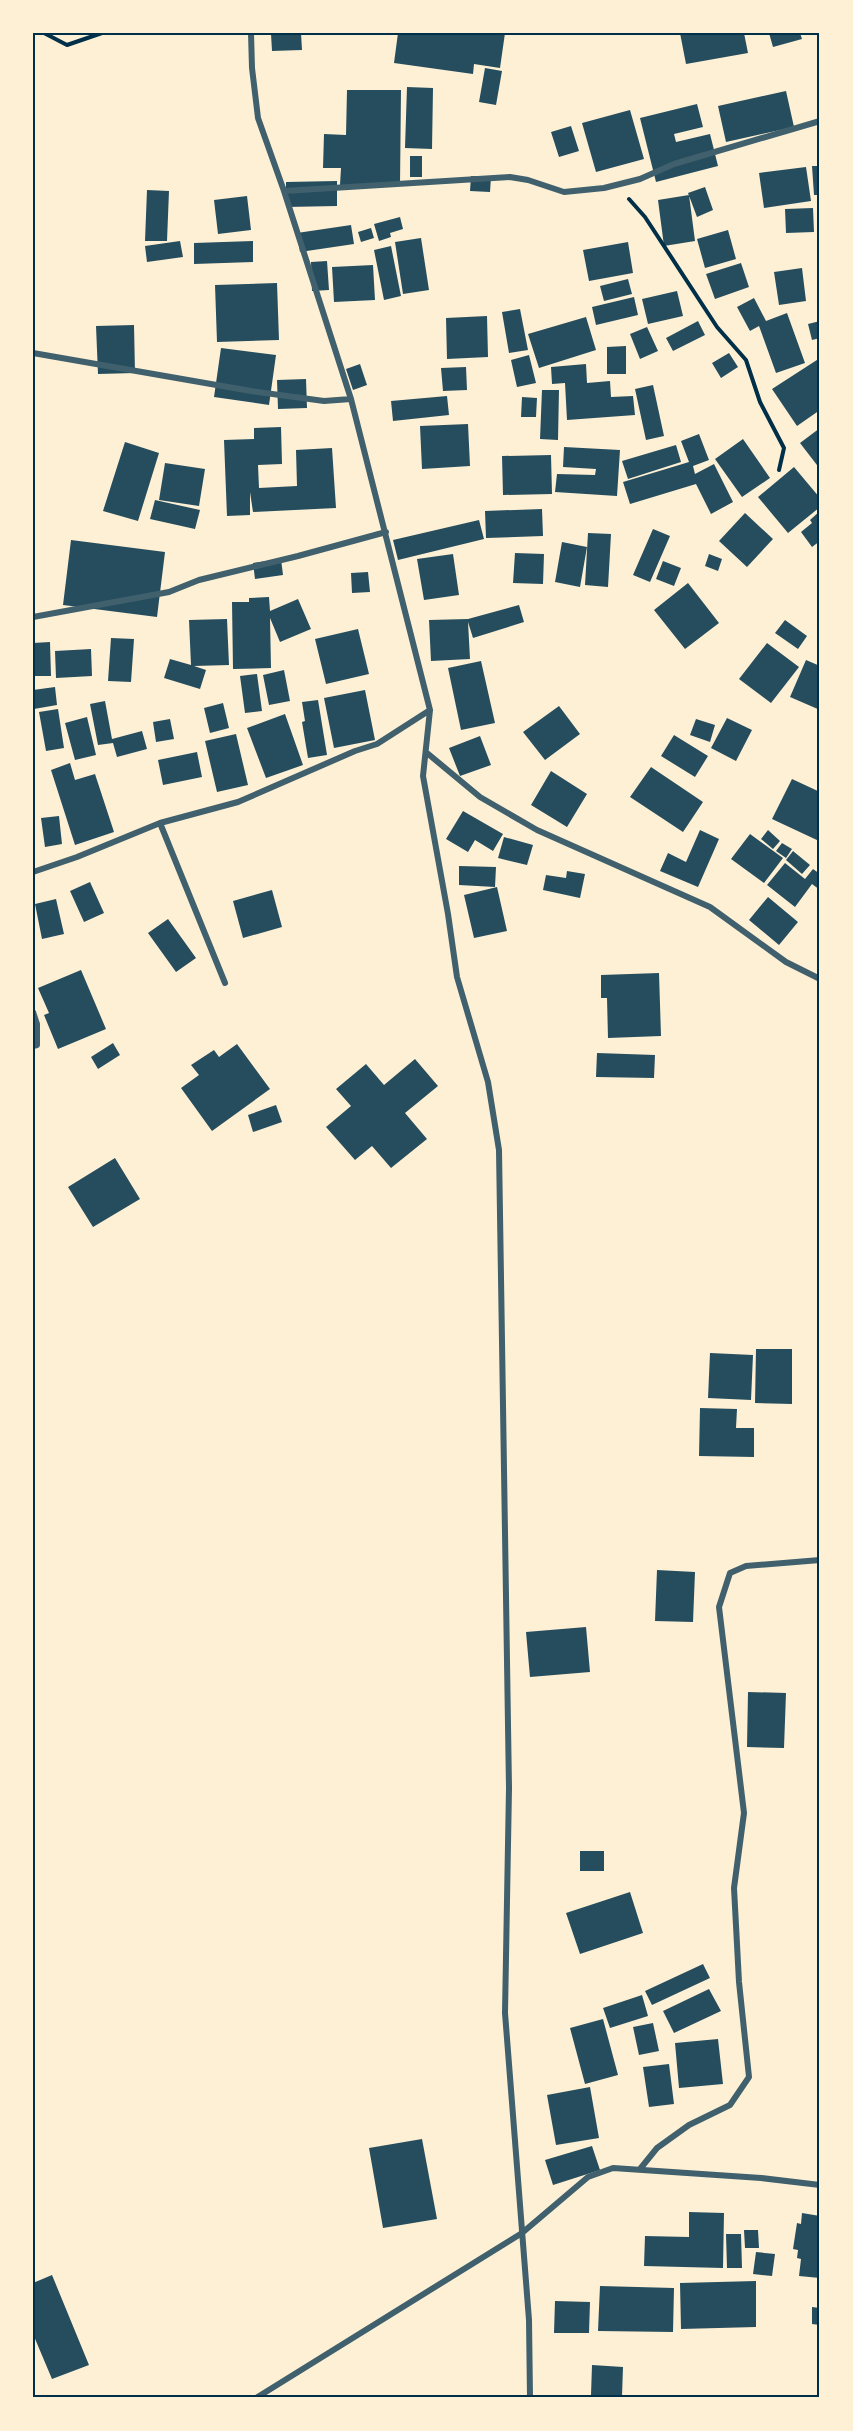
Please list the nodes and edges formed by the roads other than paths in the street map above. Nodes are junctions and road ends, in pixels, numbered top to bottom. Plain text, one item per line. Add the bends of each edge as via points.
1 (251, 33) edge
2 (820, 121) edge
3 (284, 191) junction
4 (33, 353) edge
5 (351, 399) junction
6 (386, 532) junction
7 (33, 617) edge
8 (430, 710) junction
9 (427, 753) junction
10 (159, 823) junction
11 (33, 872) edge
12 (820, 979) edge
13 (225, 983) dead end
14 (33, 1012) edge
15 (33, 1046) edge
16 (820, 1560) edge
17 (640, 2169) junction
18 (820, 2185) edge
19 (522, 2234) junction
20 (256, 2398) edge
21 (530, 2398) edge

1 - 3 street via 258,118
2 - 3 street via 674,164 640,179 564,192 510,177
3 - 5 street
4 - 5 street via 251,391 324,401
5 - 6 street
6 - 7 street via 200,580 170,592
6 - 8 street
8 - 9 street
8 - 10 street via 377,744 238,802
9 - 12 street via 480,797 527,824 710,907 786,962
9 - 19 street via 423,776 457,977 488,1082 499,1150 509,1776 505,2013
10 - 11 street
10 - 13 street
14 - 15 street via 38,1024 37,1045
16 - 17 street via 746,1566 730,1573 719,1607 744,1813 734,1888 749,2077 730,2104 688,2125 657,2148
17 - 18 street
17 - 19 street via 613,2168 588,2177
19 - 20 street
19 - 21 street

